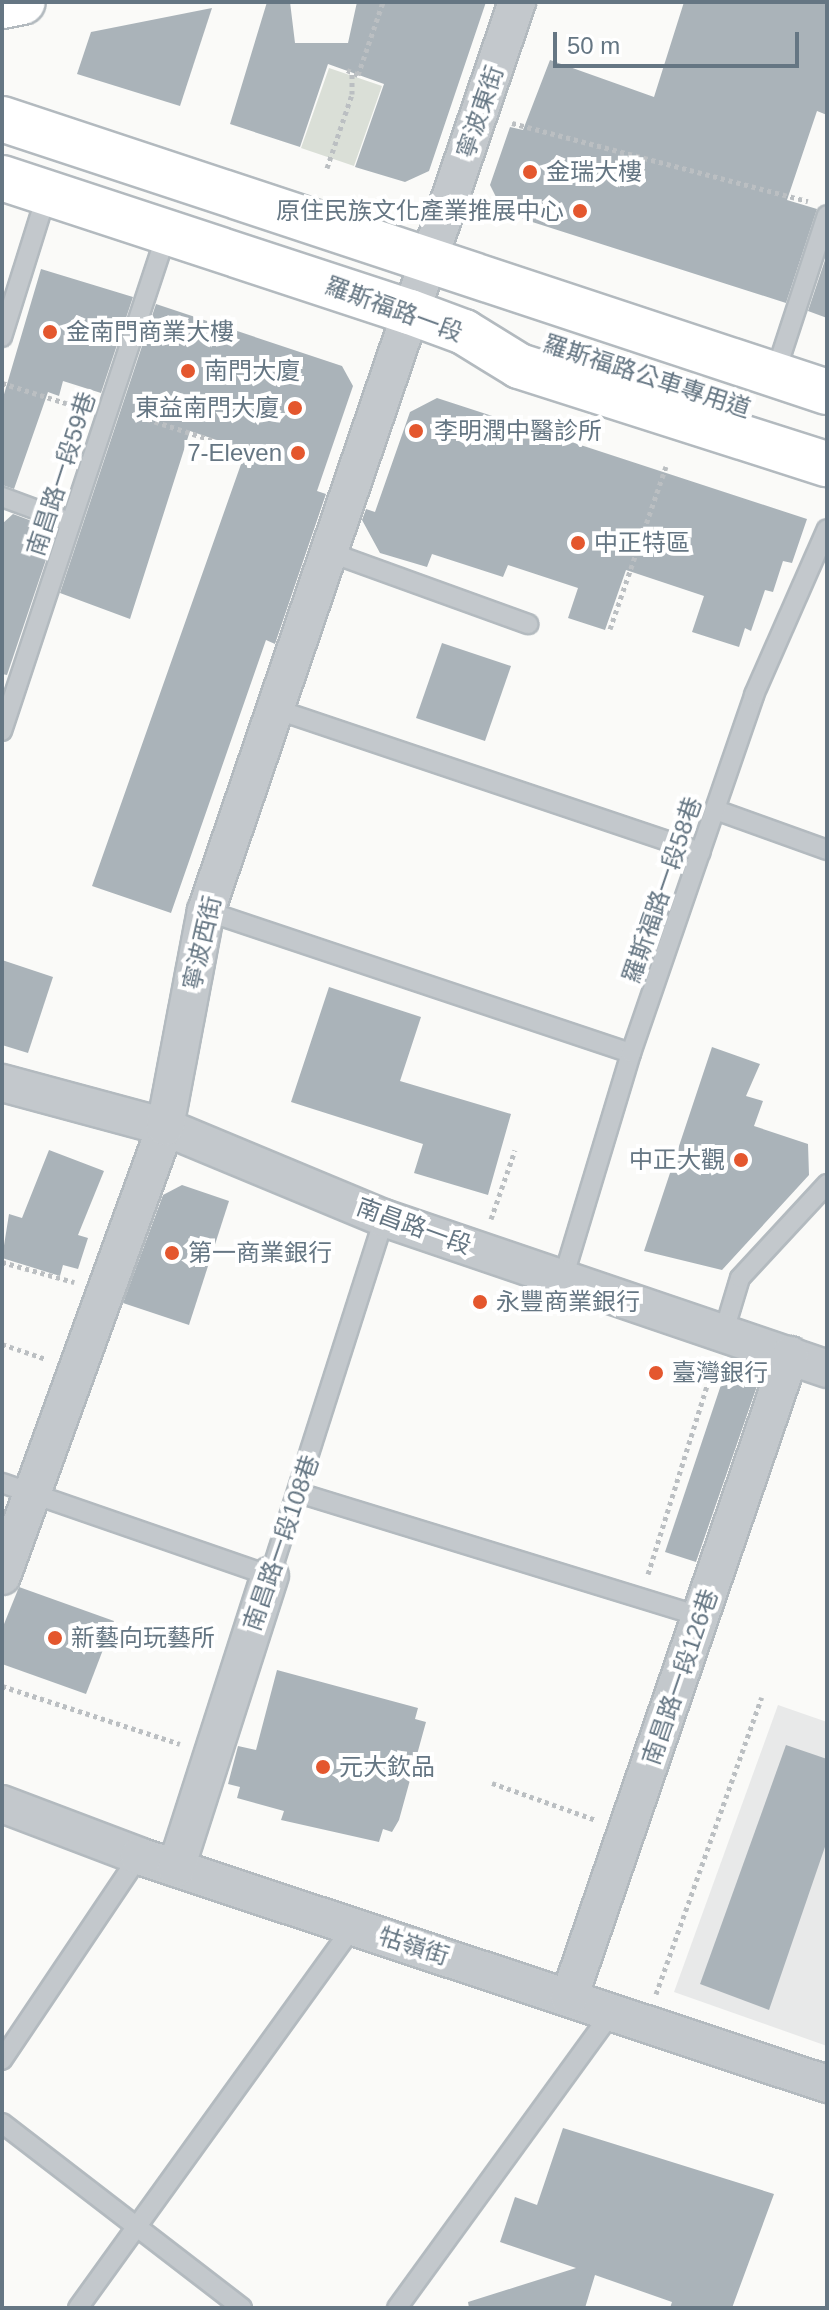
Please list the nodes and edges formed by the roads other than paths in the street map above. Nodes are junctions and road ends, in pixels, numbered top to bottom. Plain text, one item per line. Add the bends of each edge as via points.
1 (23, 2) edge
2 (517, 2) edge
3 (2, 6) edge
4 (2, 119) edge
5 (2, 178) edge
6 (47, 193) junction
7 (827, 215) edge
8 (167, 232) junction
9 (429, 261) junction
10 (410, 312) junction
11 (464, 332) junction
12 (2, 337) edge
13 (775, 374) junction
14 (827, 392) edge
15 (827, 434) edge
16 (827, 464) edge
17 (4, 501) edge
18 (70, 522) junction
19 (827, 529) edge
20 (329, 552) junction
21 (528, 624) dead end
22 (275, 709) junction
23 (2, 731) edge
24 (716, 810) junction
25 (827, 850) edge
26 (701, 852) junction
27 (206, 911) junction
28 (631, 1053) junction
29 (2, 1083) edge
30 (165, 1127) junction
31 (827, 1184) edge
32 (384, 1218) junction
33 (564, 1275) junction
34 (724, 1331) junction
35 (790, 1355) junction
36 (827, 1369) edge
37 (17, 1489) edge
38 (299, 1493) junction
39 (2, 1576) edge
40 (270, 1576) junction
41 (701, 1617) junction
42 (2, 1804) edge
43 (139, 1856) junction
44 (176, 1868) junction
45 (353, 1927) junction
46 (569, 1998) junction
47 (612, 2012) junction
48 (2, 2060) edge
49 (827, 2084) edge
50 (2, 2123) edge
51 (140, 2226) junction
52 (78, 2308) edge
53 (242, 2308) edge
54 (397, 2308) edge

1 - 3 main road
2 - 9 street, 寧波東街
4 - 9 main road
5 - 6 main road, 羅斯福路一段
6 - 8 main road, 羅斯福路一段
6 - 12 lane
7 - 13 lane
8 - 10 main road, 羅斯福路一段
8 - 18 lane, 南昌路一段59巷
9 - 10 street, 寧波東街
9 - 13 main road
10 - 11 main road, 羅斯福路一段
10 - 20 street, 寧波西街
11 - 15 main road, 羅斯福路公車專用道 via 524,336
11 - 16 main road, 羅斯福路一段 via 519,366
13 - 14 main road
17 - 18 lane
18 - 23 lane, 南昌路一段59巷
19 - 24 lane, 羅斯福路一段58巷 via 754,695
20 - 21 lane
20 - 22 street, 寧波西街
22 - 26 lane
22 - 27 street, 寧波西街
24 - 25 lane
24 - 26 lane, 羅斯福路一段58巷
26 - 28 lane, 羅斯福路一段58巷
27 - 28 lane
27 - 30 street, 寧波西街
28 - 33 lane, 羅斯福路一段58巷
29 - 30 street, 南昌路一段
30 - 32 street, 南昌路一段
30 - 37 street, 寧波西街 via 77,1369
31 - 34 lane via 740,1278
32 - 33 street, 南昌路一段
32 - 38 lane, 南昌路一段108巷
33 - 34 street, 南昌路一段
34 - 35 street, 南昌路一段
35 - 36 street, 南昌路一段
35 - 41 street, 南昌路一段126巷
37 - 39 street, 寧波西街
37 - 40 lane
38 - 40 lane, 南昌路一段108巷
38 - 41 lane
40 - 44 street, 南昌路一段108巷
41 - 46 street, 南昌路一段126巷
42 - 43 street, 牯嶺街
43 - 44 street, 牯嶺街
43 - 48 lane
44 - 45 street, 牯嶺街
45 - 46 street, 牯嶺街
45 - 51 lane
46 - 47 street, 牯嶺街
47 - 49 street, 牯嶺街
47 - 54 lane
50 - 51 lane
51 - 52 lane
51 - 53 lane

